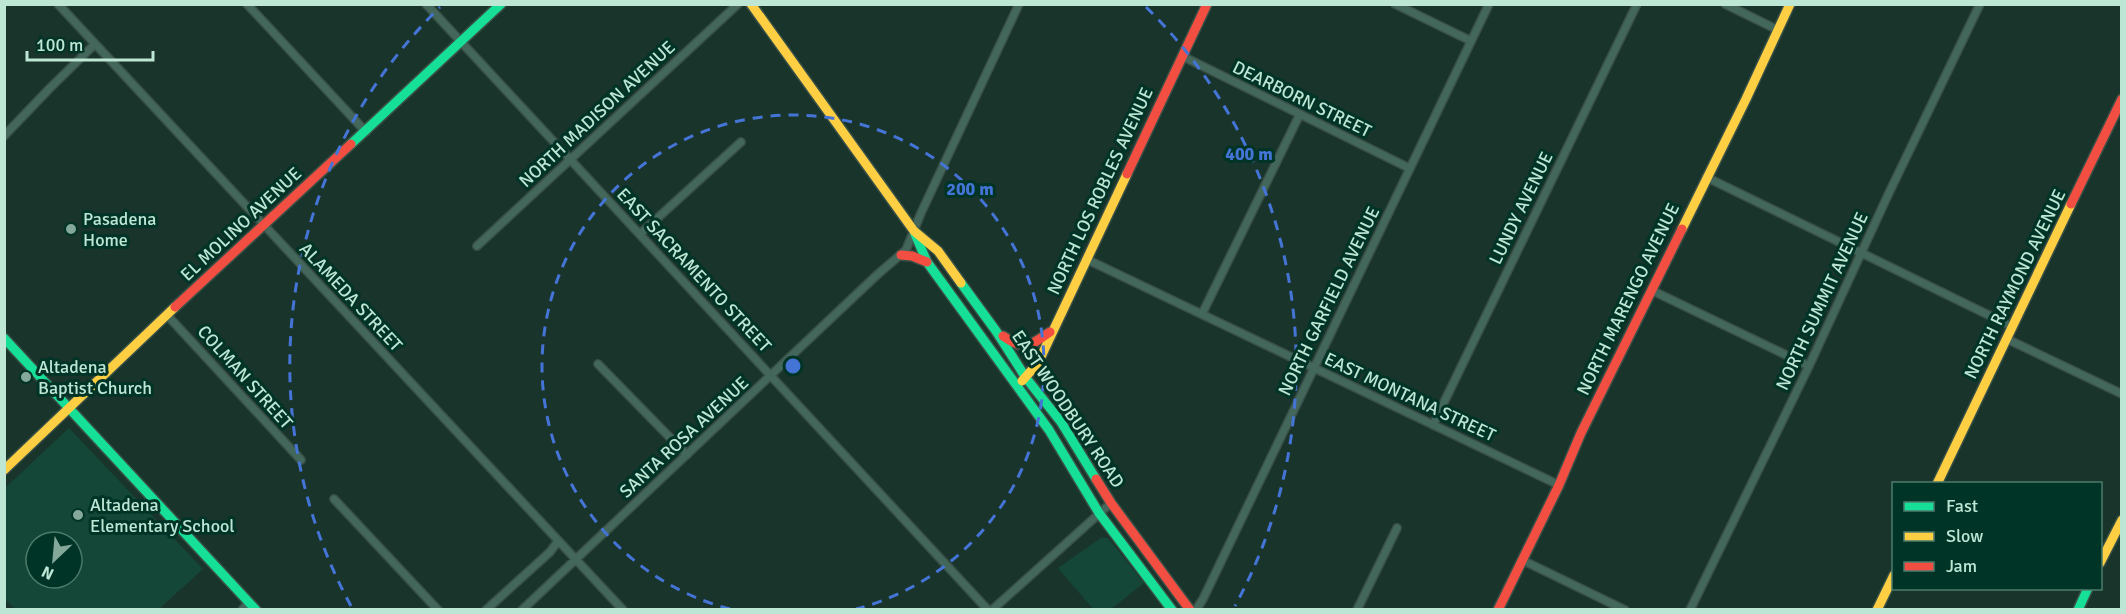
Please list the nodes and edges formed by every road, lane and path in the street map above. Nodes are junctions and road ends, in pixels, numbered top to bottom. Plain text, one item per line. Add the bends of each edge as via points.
1 (58, 4) edge
2 (247, 4) edge
3 (426, 4) edge
4 (501, 4) edge
5 (738, 4) edge
6 (752, 4) edge
7 (1019, 4) edge
8 (1207, 4) edge
9 (1395, 4) edge
10 (1489, 4) edge
11 (1637, 4) edge
12 (1725, 4) edge
13 (1790, 4) edge
14 (1980, 4) edge
15 (1778, 30) junction
16 (1471, 41) junction
17 (461, 42) junction
18 (94, 45) junction
19 (1182, 56) junction
20 (2121, 99) edge
21 (1300, 114) junction
22 (366, 132) junction
23 (4, 136) edge
24 (741, 142) dead end
25 (570, 159) junction
26 (1409, 168) junction
27 (1707, 177) junction
28 (264, 226) junction
29 (914, 231) junction
30 (640, 234) junction
31 (477, 246) dead end
32 (1863, 252) junction
33 (901, 255) junction
34 (1086, 258) junction
35 (927, 262) junction
36 (1651, 290) junction
37 (1202, 314) junction
38 (167, 315) junction
39 (2013, 327) junction
40 (1052, 330) junction
41 (996, 331) junction
42 (4, 338) edge
43 (2007, 339) junction
44 (598, 364) dead end
45 (1809, 366) junction
46 (1314, 369) junction
47 (771, 376) junction
48 (1026, 378) junction
49 (1016, 386) junction
50 (2121, 394) edge
51 (69, 409) junction
52 (1433, 425) junction
53 (1078, 448) junction
54 (687, 455) junction
55 (1066, 456) junction
56 (301, 460) dead end
57 (4, 470) edge
58 (1937, 482) edge
59 (1559, 485) junction
60 (334, 499) dead end
61 (1111, 503) junction
62 (1099, 513) junction
63 (2121, 520) edge
64 (1396, 528) dead end
65 (558, 541) junction
66 (575, 559) junction
67 (2102, 559) edge
68 (1522, 560) junction
69 (1892, 577) edge
70 (2087, 590) edge
71 (253, 606) edge
72 (242, 609) edge
73 (438, 609) edge
74 (486, 609) edge
75 (522, 609) edge
76 (623, 609) edge
77 (990, 609) edge
78 (1172, 609) edge
79 (1190, 609) edge
80 (1196, 609) edge
81 (1357, 609) edge
82 (1498, 609) edge
83 (1625, 609) edge
84 (1690, 609) edge
85 (1877, 609) edge
86 (2078, 609) edge

1 - 18 street, ALAMEDA STREET
2 - 22 street
3 - 17 street, EAST SACRAMENTO STREET
4 - 17 street, EL MOLINO AVENUE
5 - 25 street, NORTH MADISON AVENUE
6 - 29 street, EAST WOODBURY ROAD
7 - 29 street, SANTA ROSA AVENUE
8 - 19 street, NORTH LOS ROBLES AVENUE
9 - 16 street
10 - 16 street, NORTH GARFIELD AVENUE
11 - 52 street, LUNDY AVENUE
12 - 15 street
13 - 15 street, NORTH MARENGO AVENUE
14 - 32 street, NORTH SUMMIT AVENUE
15 - 27 street, NORTH MARENGO AVENUE
16 - 26 street, NORTH GARFIELD AVENUE
17 - 22 street, EL MOLINO AVENUE
17 - 25 street, EAST SACRAMENTO STREET
18 - 23 street
18 - 28 street, ALAMEDA STREET
19 - 21 street, DEARBORN STREET
19 - 34 street, NORTH LOS ROBLES AVENUE
20 - 39 street, NORTH RAYMOND AVENUE
21 - 26 street, DEARBORN STREET
21 - 37 street
22 - 28 street, EL MOLINO AVENUE
24 - 30 street
25 - 30 street, EAST SACRAMENTO STREET
25 - 31 street, NORTH MADISON AVENUE
26 - 46 street, NORTH GARFIELD AVENUE
27 - 32 street
27 - 36 street, NORTH MARENGO AVENUE
28 - 38 street, EL MOLINO AVENUE
28 - 65 street, ALAMEDA STREET
29 - 33 street, SANTA ROSA AVENUE
29 - 35 street, EAST WOODBURY ROAD
29 - 41 street, EAST WOODBURY ROAD via 938,251
30 - 47 street, EAST SACRAMENTO STREET
32 - 39 street
32 - 45 street, NORTH SUMMIT AVENUE
33 - 35 street
33 - 47 street, SANTA ROSA AVENUE
34 - 37 street, EAST MONTANA STREET
34 - 40 street, NORTH LOS ROBLES AVENUE
35 - 49 street, EAST WOODBURY ROAD
36 - 45 street
36 - 59 street, NORTH MARENGO AVENUE
37 - 46 street, EAST MONTANA STREET
38 - 51 street, EL MOLINO AVENUE
38 - 56 street, COLMAN STREET
39 - 43 street, NORTH RAYMOND AVENUE
40 - 41 street via 1027,347 1017,346
40 - 48 street, NORTH LOS ROBLES AVENUE via 1038,363
41 - 48 street, EAST WOODBURY ROAD
42 - 51 street
43 - 50 street
43 - 58 street, NORTH RAYMOND AVENUE
44 - 54 street
45 - 84 street, NORTH SUMMIT AVENUE
46 - 52 street, EAST MONTANA STREET
46 - 80 street, NORTH GARFIELD AVENUE
47 - 54 street, SANTA ROSA AVENUE
47 - 77 street, EAST SACRAMENTO STREET
48 - 49 street, NORTH LOS ROBLES AVENUE
48 - 53 street, EAST WOODBURY ROAD
49 - 55 street, EAST WOODBURY ROAD
51 - 57 street, EL MOLINO AVENUE
51 - 71 street
52 - 59 street, EAST MONTANA STREET
53 - 55 street
53 - 61 street, EAST WOODBURY ROAD
54 - 66 street, SANTA ROSA AVENUE
55 - 62 street, EAST WOODBURY ROAD
59 - 68 street, NORTH MARENGO AVENUE
60 - 73 street
61 - 62 street
61 - 79 street, EAST WOODBURY ROAD
62 - 77 street
62 - 78 street, EAST WOODBURY ROAD
63 - 67 street
64 - 81 street
65 - 66 street, ALAMEDA STREET
65 - 74 street
66 - 75 street, SANTA ROSA AVENUE
66 - 76 street, ALAMEDA STREET
68 - 82 street, NORTH MARENGO AVENUE
68 - 83 street
69 - 85 street
70 - 86 street
71 - 72 street

